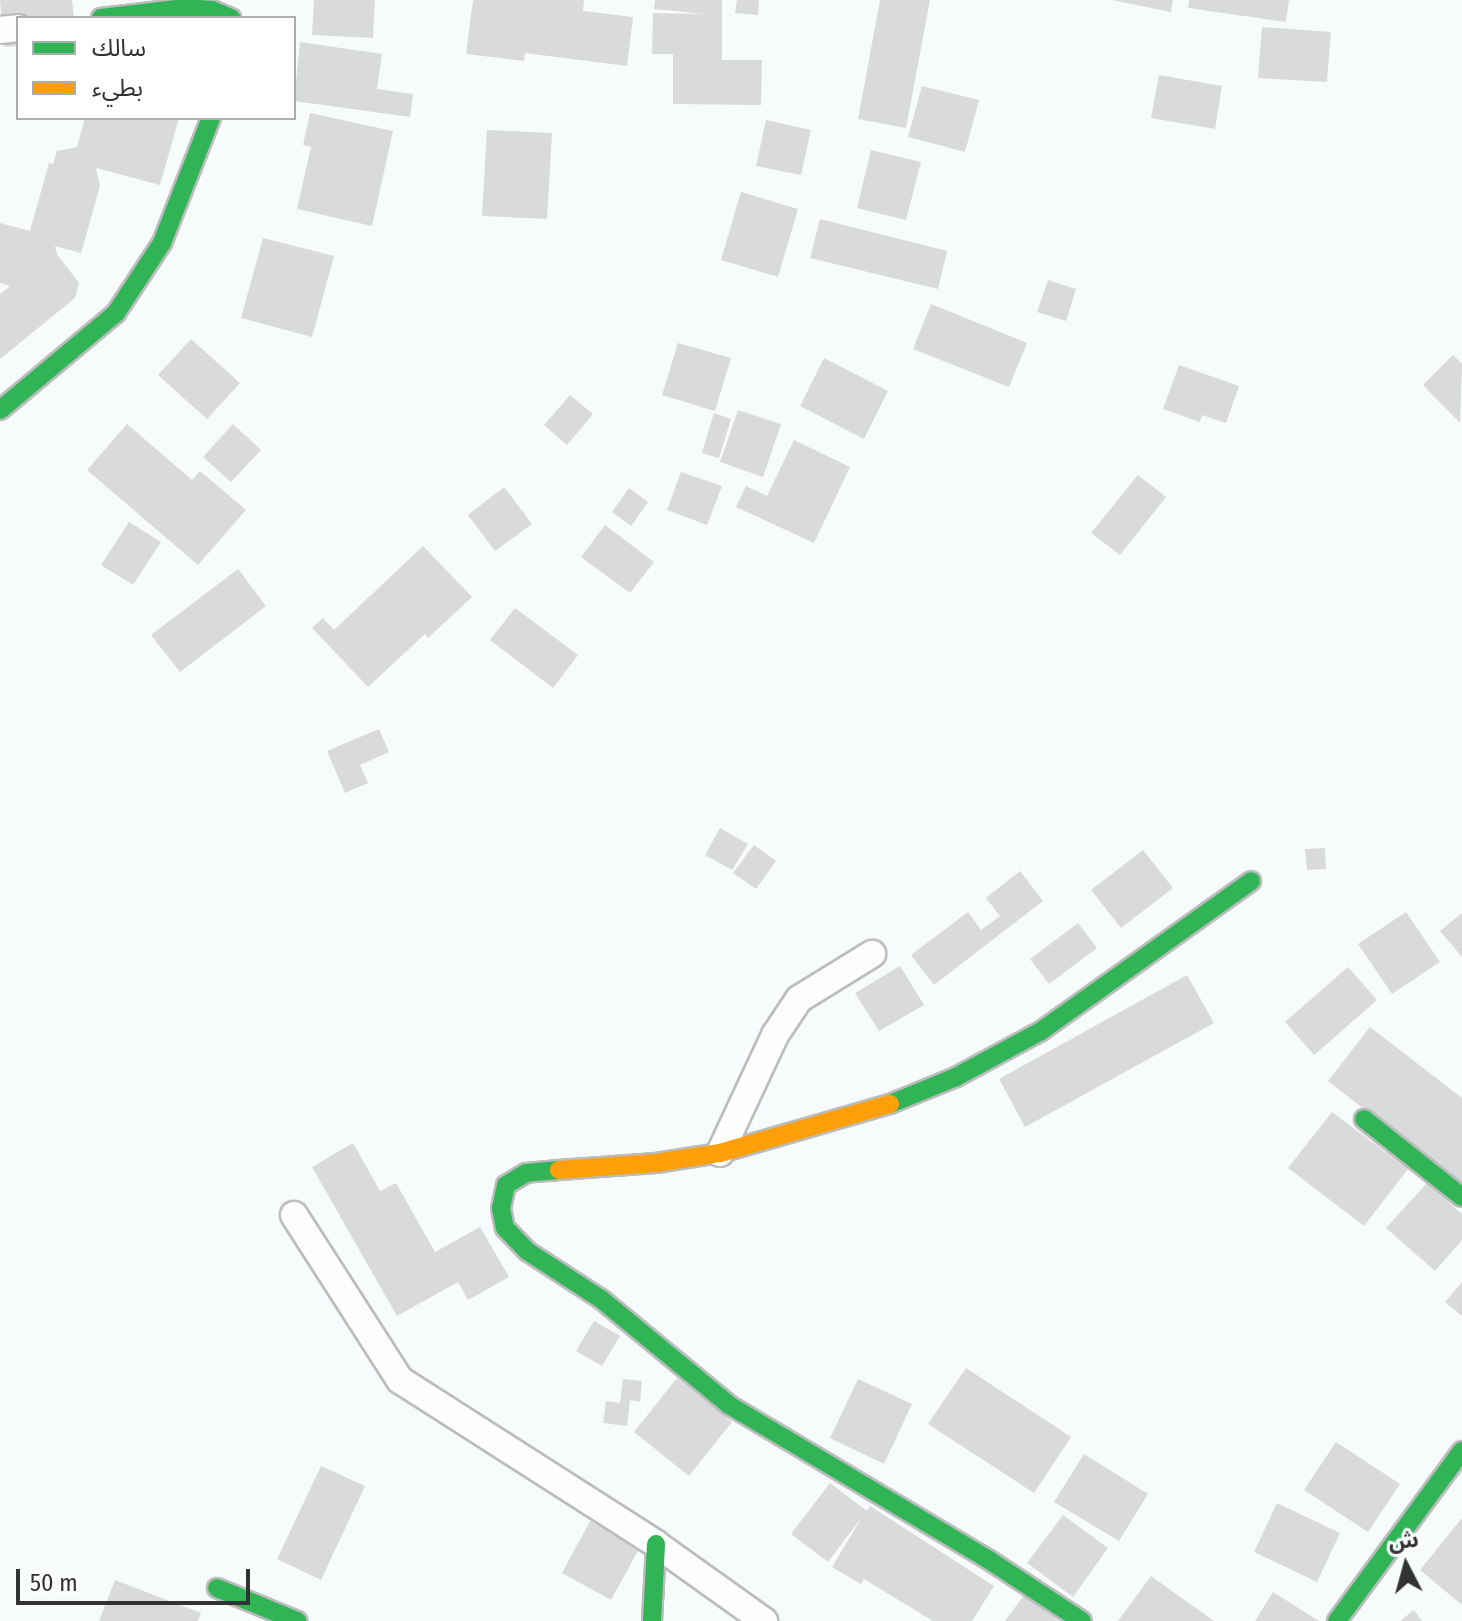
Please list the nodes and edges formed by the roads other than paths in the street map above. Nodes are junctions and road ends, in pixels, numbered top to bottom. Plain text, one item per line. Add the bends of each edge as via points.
1 (240, 15) edge
2 (118, 16) edge
3 (210, 120) edge
4 (0, 410) edge
5 (1251, 881) dead end
6 (872, 954) dead end
7 (1364, 1119) dead end
8 (720, 1153) junction
9 (1462, 1197) edge
10 (294, 1215) dead end
11 (1462, 1451) edge
12 (656, 1544) junction
13 (217, 1588) dead end
14 (297, 1621) edge
15 (652, 1621) edge
16 (764, 1621) edge
17 (1082, 1621) edge
18 (1337, 1621) edge

1 - 2 street via 185,8
3 - 4 street via 162,243 116,313
5 - 8 street via 1041,1031 956,1077 869,1112
6 - 8 street via 799,999 775,1035
7 - 9 street
8 - 17 street via 526,1173 506,1185 501,1208 505,1228 527,1251 601,1299 729,1405
10 - 12 street via 400,1380
11 - 18 street
12 - 15 street
12 - 16 street
13 - 14 street

